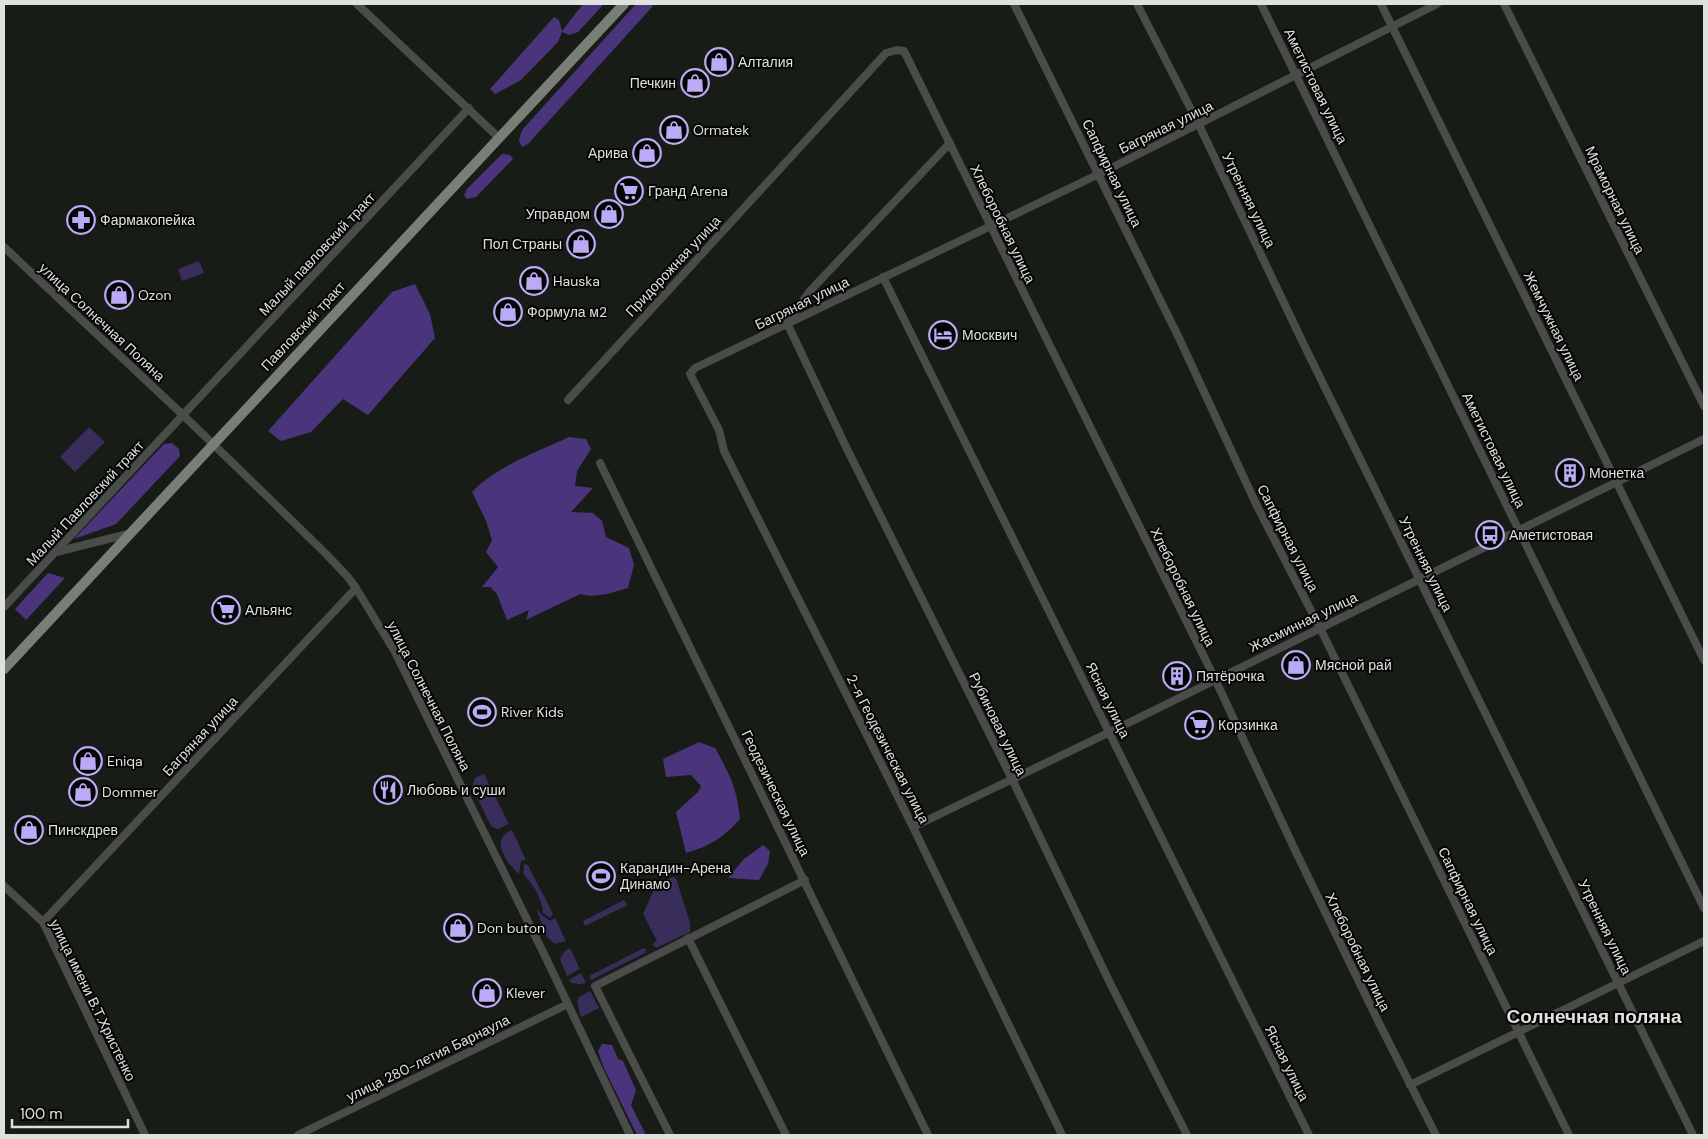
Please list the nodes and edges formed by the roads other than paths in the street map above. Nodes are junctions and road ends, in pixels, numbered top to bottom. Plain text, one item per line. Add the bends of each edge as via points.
1 (357, 4) edge
2 (624, 4) edge
3 (1014, 4) edge
4 (1137, 4) edge
5 (1261, 4) edge
6 (1381, 4) edge
7 (1437, 4) edge
8 (1504, 4) edge
9 (1392, 26) junction
10 (904, 51) joint
11 (1297, 75) junction
12 (469, 108) junction
13 (1198, 125) junction
14 (498, 137) junction
15 (950, 143) junction
16 (1099, 174) junction
17 (990, 226) junction
18 (4, 247) edge
19 (883, 277) junction
20 (788, 323) junction
21 (690, 374) joint
22 (568, 400) dead end
23 (1704, 406) edge
24 (184, 416) junction
25 (1704, 439) edge
26 (212, 444) junction
27 (600, 463) dead end
28 (1616, 481) junction
29 (1519, 530) junction
30 (128, 534) junction
31 (56, 552) junction
32 (1419, 578) junction
33 (356, 588) junction
34 (4, 608) edge
35 (1320, 628) junction
36 (1704, 660) edge
37 (4, 669) edge
38 (1215, 679) junction
39 (1110, 732) junction
40 (1012, 779) junction
41 (913, 827) junction
42 (805, 880) junction
43 (4, 886) edge
44 (1704, 908) edge
45 (43, 922) junction
46 (688, 938) junction
47 (1704, 941) edge
48 (1619, 984) junction
49 (568, 1004) junction
50 (1519, 1032) junction
51 (1410, 1085) junction
52 (145, 1135) edge
53 (298, 1135) edge
54 (630, 1135) edge
55 (670, 1135) edge
56 (786, 1135) edge
57 (928, 1135) edge
58 (1062, 1135) edge
59 (1187, 1135) edge
60 (1309, 1135) edge
61 (1436, 1135) edge
62 (1569, 1135) edge
63 (1693, 1135) edge

1 - 12 street
2 - 14 main road, Павловский тракт
3 - 16 street, Сапфирная улица
4 - 13 street, Утренняя улица
5 - 11 street, Аметистовая улица
6 - 9 street, Жемчужная улица
7 - 9 street, Багряная улица
8 - 23 street, Мраморная улица
9 - 11 street, Багряная улица
9 - 28 street, Жемчужная улица
10 - 15 street, Хлеборобная улица
10 - 22 street, Придорожная улица via 886,53
11 - 13 street, Багряная улица
11 - 29 street, Аметистовая улица
12 - 14 street
12 - 24 street, Малый павловский тракт
13 - 16 street, Багряная улица
13 - 32 street, Утренняя улица
14 - 26 main road, Павловский тракт
15 - 17 street, Хлеборобная улица
15 - 20 street via 810,290
16 - 17 street, Багряная улица
16 - 35 street, Сапфирная улица via 1257,506
17 - 19 street, Багряная улица
17 - 38 street, Хлеборобная улица
18 - 24 street, улица Солнечная Поляна
19 - 20 street, Багряная улица
19 - 39 street, Ясная улица
20 - 21 street, Багряная улица via 695,368
20 - 40 street, Рубиновая улица via 847,449
21 - 41 street, 2-я Геодезическая улица via 719,430 724,451
24 - 26 street, улица Солнечная Поляна
24 - 31 street, Малый Павловский тракт
25 - 28 street, Жасминная улица
26 - 30 main road, Павловский тракт
26 - 33 street, улица Солнечная Поляна via 326,554
27 - 42 street, Геодезическая улица
28 - 29 street, Жасминная улица
28 - 36 street, Жемчужная улица
29 - 32 street, Жасминная улица
29 - 44 street, Аметистовая улица
30 - 31 street
30 - 37 main road, Павловский тракт
31 - 34 street, Малый Павловский тракт
32 - 35 street, Жасминная улица
32 - 48 street, Утренняя улица
33 - 45 street, Багряная улица
33 - 49 street, улица Солнечная Поляна via 395,652
35 - 38 street, Жасминная улица
35 - 50 street, Сапфирная улица
38 - 39 street, Жасминная улица
38 - 51 street, Хлеборобная улица
39 - 40 street, Жасминная улица
39 - 60 street, Ясная улица
40 - 41 street, Жасминная улица
40 - 59 street, Рубиновая улица
41 - 58 street, 2-я Геодезическая улица
42 - 46 street
42 - 57 street, Геодезическая улица
43 - 45 street, улица имени В.Т.Христенко
45 - 52 street, улица имени В.Т.Христенко
46 - 55 street via 595,986
46 - 56 street
47 - 48 street
48 - 50 street
48 - 63 street, Утренняя улица
49 - 53 street, улица 280-летия Барнаула
49 - 54 street, улица Солнечная Поляна
50 - 51 street
50 - 62 street, Сапфирная улица
51 - 61 street, Хлеборобная улица

